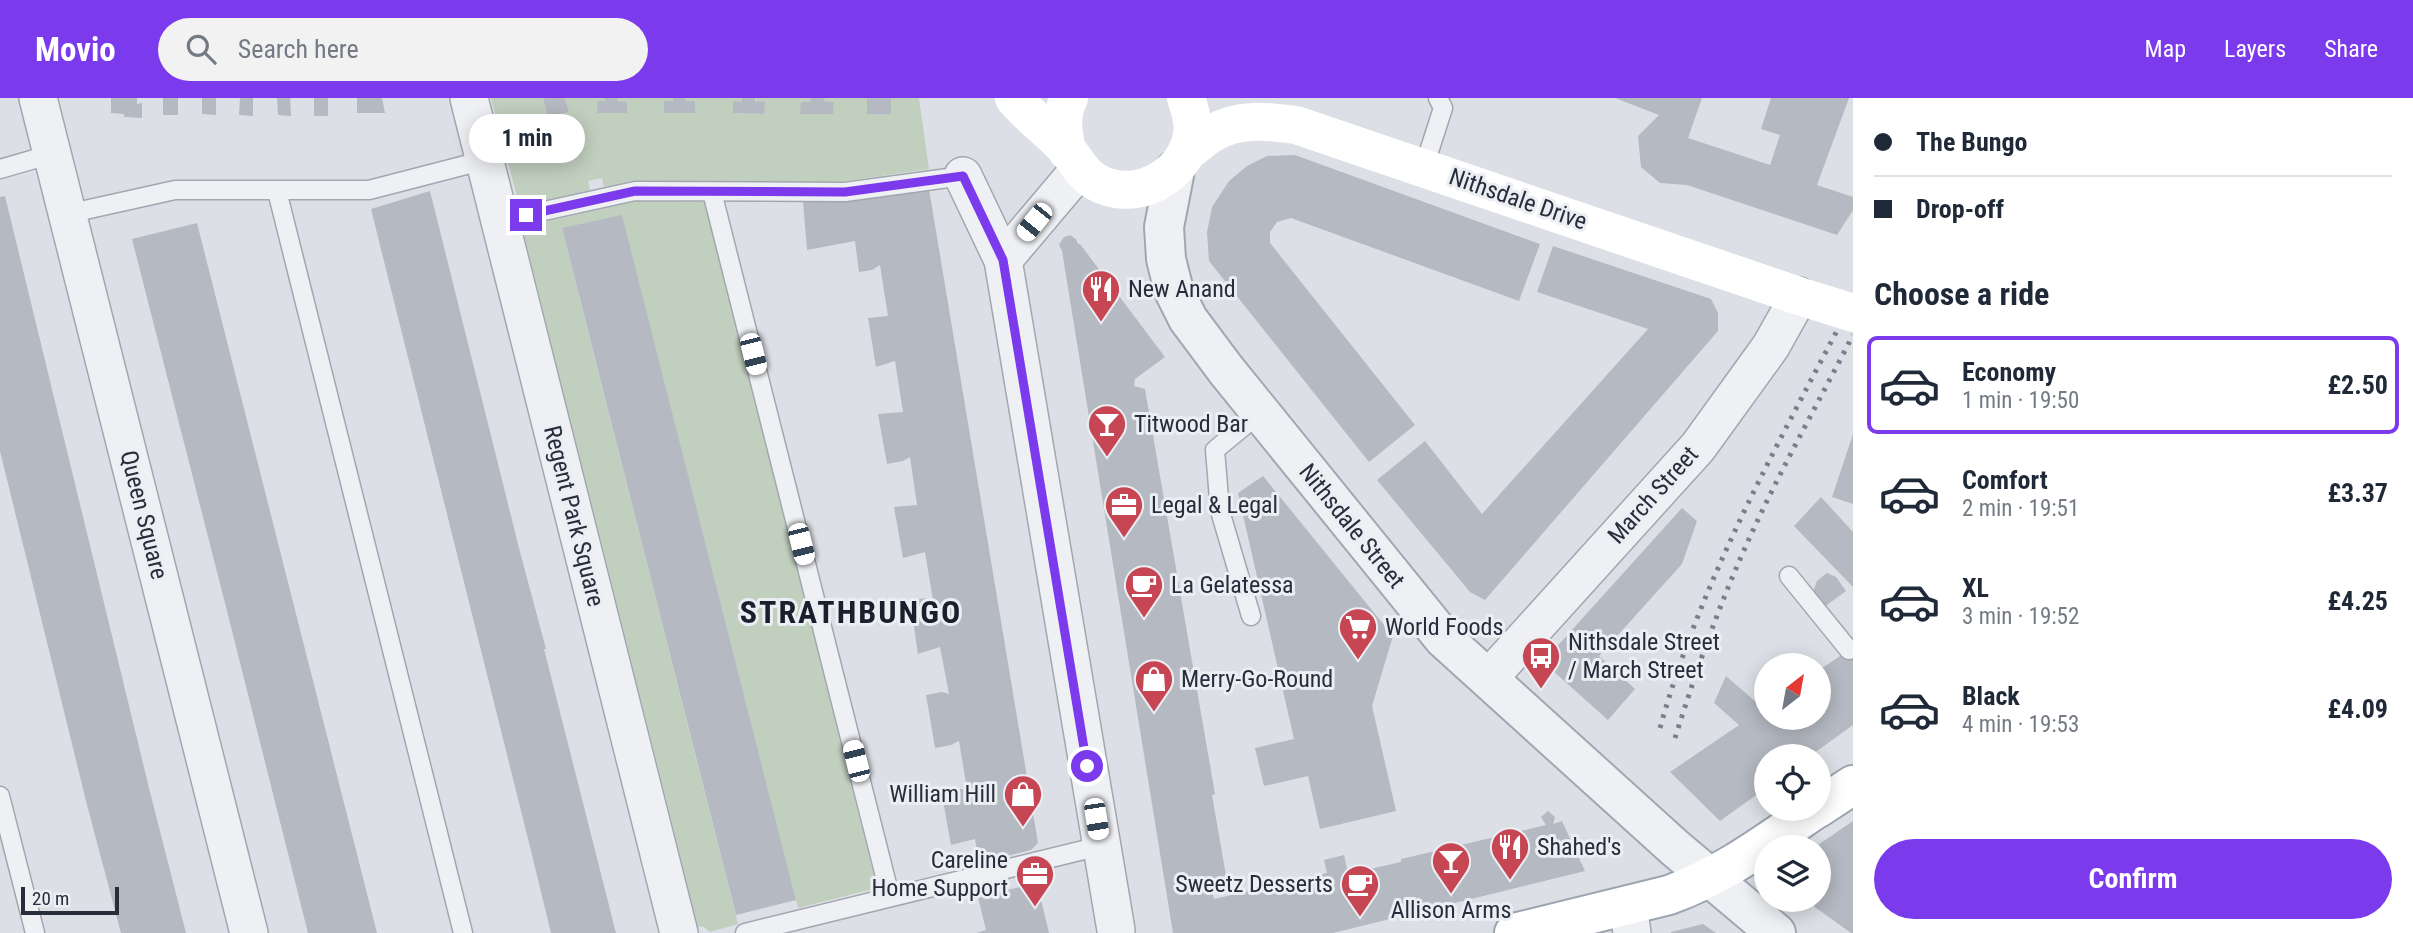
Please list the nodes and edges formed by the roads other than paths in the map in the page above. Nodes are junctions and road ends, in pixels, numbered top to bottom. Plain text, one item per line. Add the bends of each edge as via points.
1 (38, 98) edge
2 (469, 98) edge
3 (1014, 98) edge
4 (1069, 98) edge
5 (1186, 98) edge
6 (1438, 98) edge
7 (52, 154) junction
8 (485, 160) junction
9 (1073, 160) junction
10 (1180, 162) junction
11 (1424, 167) junction
12 (0, 169) edge
13 (963, 176) joint
14 (277, 191) junction
15 (712, 192) junction
16 (67, 214) junction
17 (526, 215) dead end
18 (1003, 260) junction
19 (1800, 296) junction
20 (1853, 313) edge
21 (1261, 412) junction
22 (1789, 576) dead end
23 (1251, 616) dead end
24 (1849, 650) dead end
25 (1488, 680) junction
26 (1853, 785) edge
27 (0, 796) edge
28 (1831, 799) edge
29 (1799, 821) edge
30 (1100, 846) junction
31 (1709, 878) junction
32 (890, 897) junction
33 (1630, 919) edge
34 (1116, 930) dead end
35 (35, 933) edge
36 (249, 933) edge
37 (463, 933) edge
38 (679, 933) edge
39 (745, 933) edge
40 (1514, 933) edge
41 (1776, 933) edge

1 - 7 street, Queen Square
2 - 8 street, Regent Park Square
3 - 9 main road, Nithsdale Drive
4 - 9 main road via 1062,129
5 - 10 main road via 1192,134
6 - 11 lane via 1443,108
7 - 12 lane
7 - 16 street, Queen Square
8 - 14 lane via 369,190
8 - 38 street, Regent Park Square
9 - 10 main road, Nithsdale Drive via 1098,183 1119,190 1158,182
9 - 18 street
10 - 11 main road, Nithsdale Drive via 1214,132 1245,121 1271,121
10 - 21 street, Nithsdale Street via 1164,227 1174,291 1188,319
11 - 19 main road, Nithsdale Drive
13 - 15 lane via 845,192
13 - 18 street
14 - 16 lane via 175,190
14 - 37 lane
15 - 17 lane via 635,191
15 - 32 lane
16 - 36 street, Queen Square
18 - 30 street
19 - 20 main road, Nithsdale Drive, bridge
19 - 25 street, March Street via 1771,346 1698,447
21 - 23 lane via 1215,450 1220,511
21 - 25 street, Nithsdale Street via 1444,639
22 - 24 lane
25 - 31 street, Nithsdale Street
26 - 28 main road
27 - 35 lane
29 - 31 main road
30 - 32 lane
30 - 34 street
31 - 33 main road
31 - 41 street, Nithsdale Street
32 - 39 lane
33 - 40 main road

